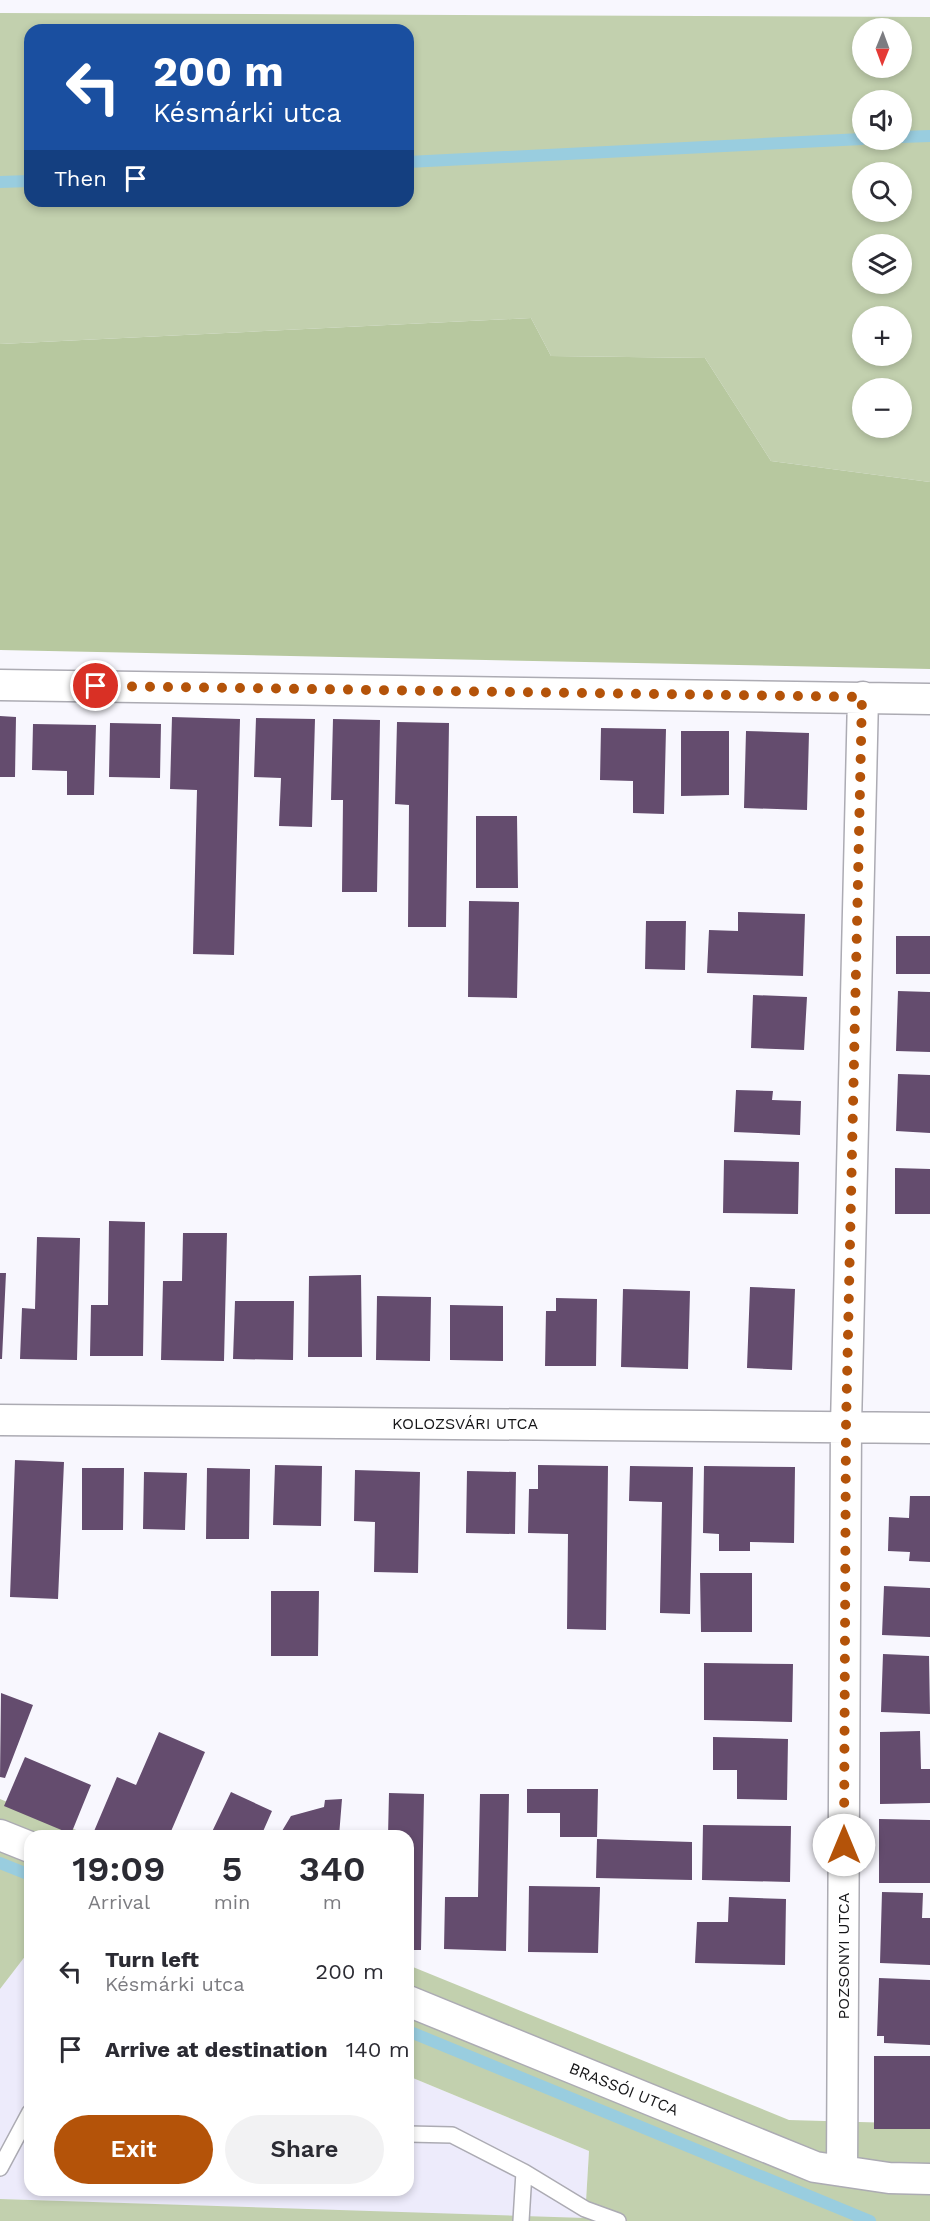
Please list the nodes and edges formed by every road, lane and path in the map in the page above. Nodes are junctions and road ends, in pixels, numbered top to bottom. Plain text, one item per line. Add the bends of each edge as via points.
1 (0, 685) edge
2 (862, 697) junction
3 (930, 699) edge
4 (0, 1420) edge
5 (846, 1426) junction
6 (930, 1428) edge
7 (0, 1835) edge
8 (24, 1845) edge
9 (414, 2003) edge
10 (414, 2134) edge
11 (22, 2136) edge
12 (0, 2144) edge
13 (0, 2169) edge
14 (843, 2171) junction
15 (524, 2172) junction
16 (930, 2179) edge
17 (521, 2221) edge
18 (618, 2221) edge

1 - 2 street
2 - 3 street
2 - 5 street, POZSONYI UTCA
4 - 5 street, KOLOZSVÁRI UTCA
5 - 6 street, KOLOZSVÁRI UTCA
5 - 14 street, POZSONYI UTCA
7 - 8 street
9 - 14 street, BRASSÓI UTCA via 815,2167
10 - 15 lane via 453,2135
11 - 12 lane
11 - 13 lane
14 - 16 street, BRASSÓI UTCA
15 - 17 lane
15 - 18 lane via 585,2209

